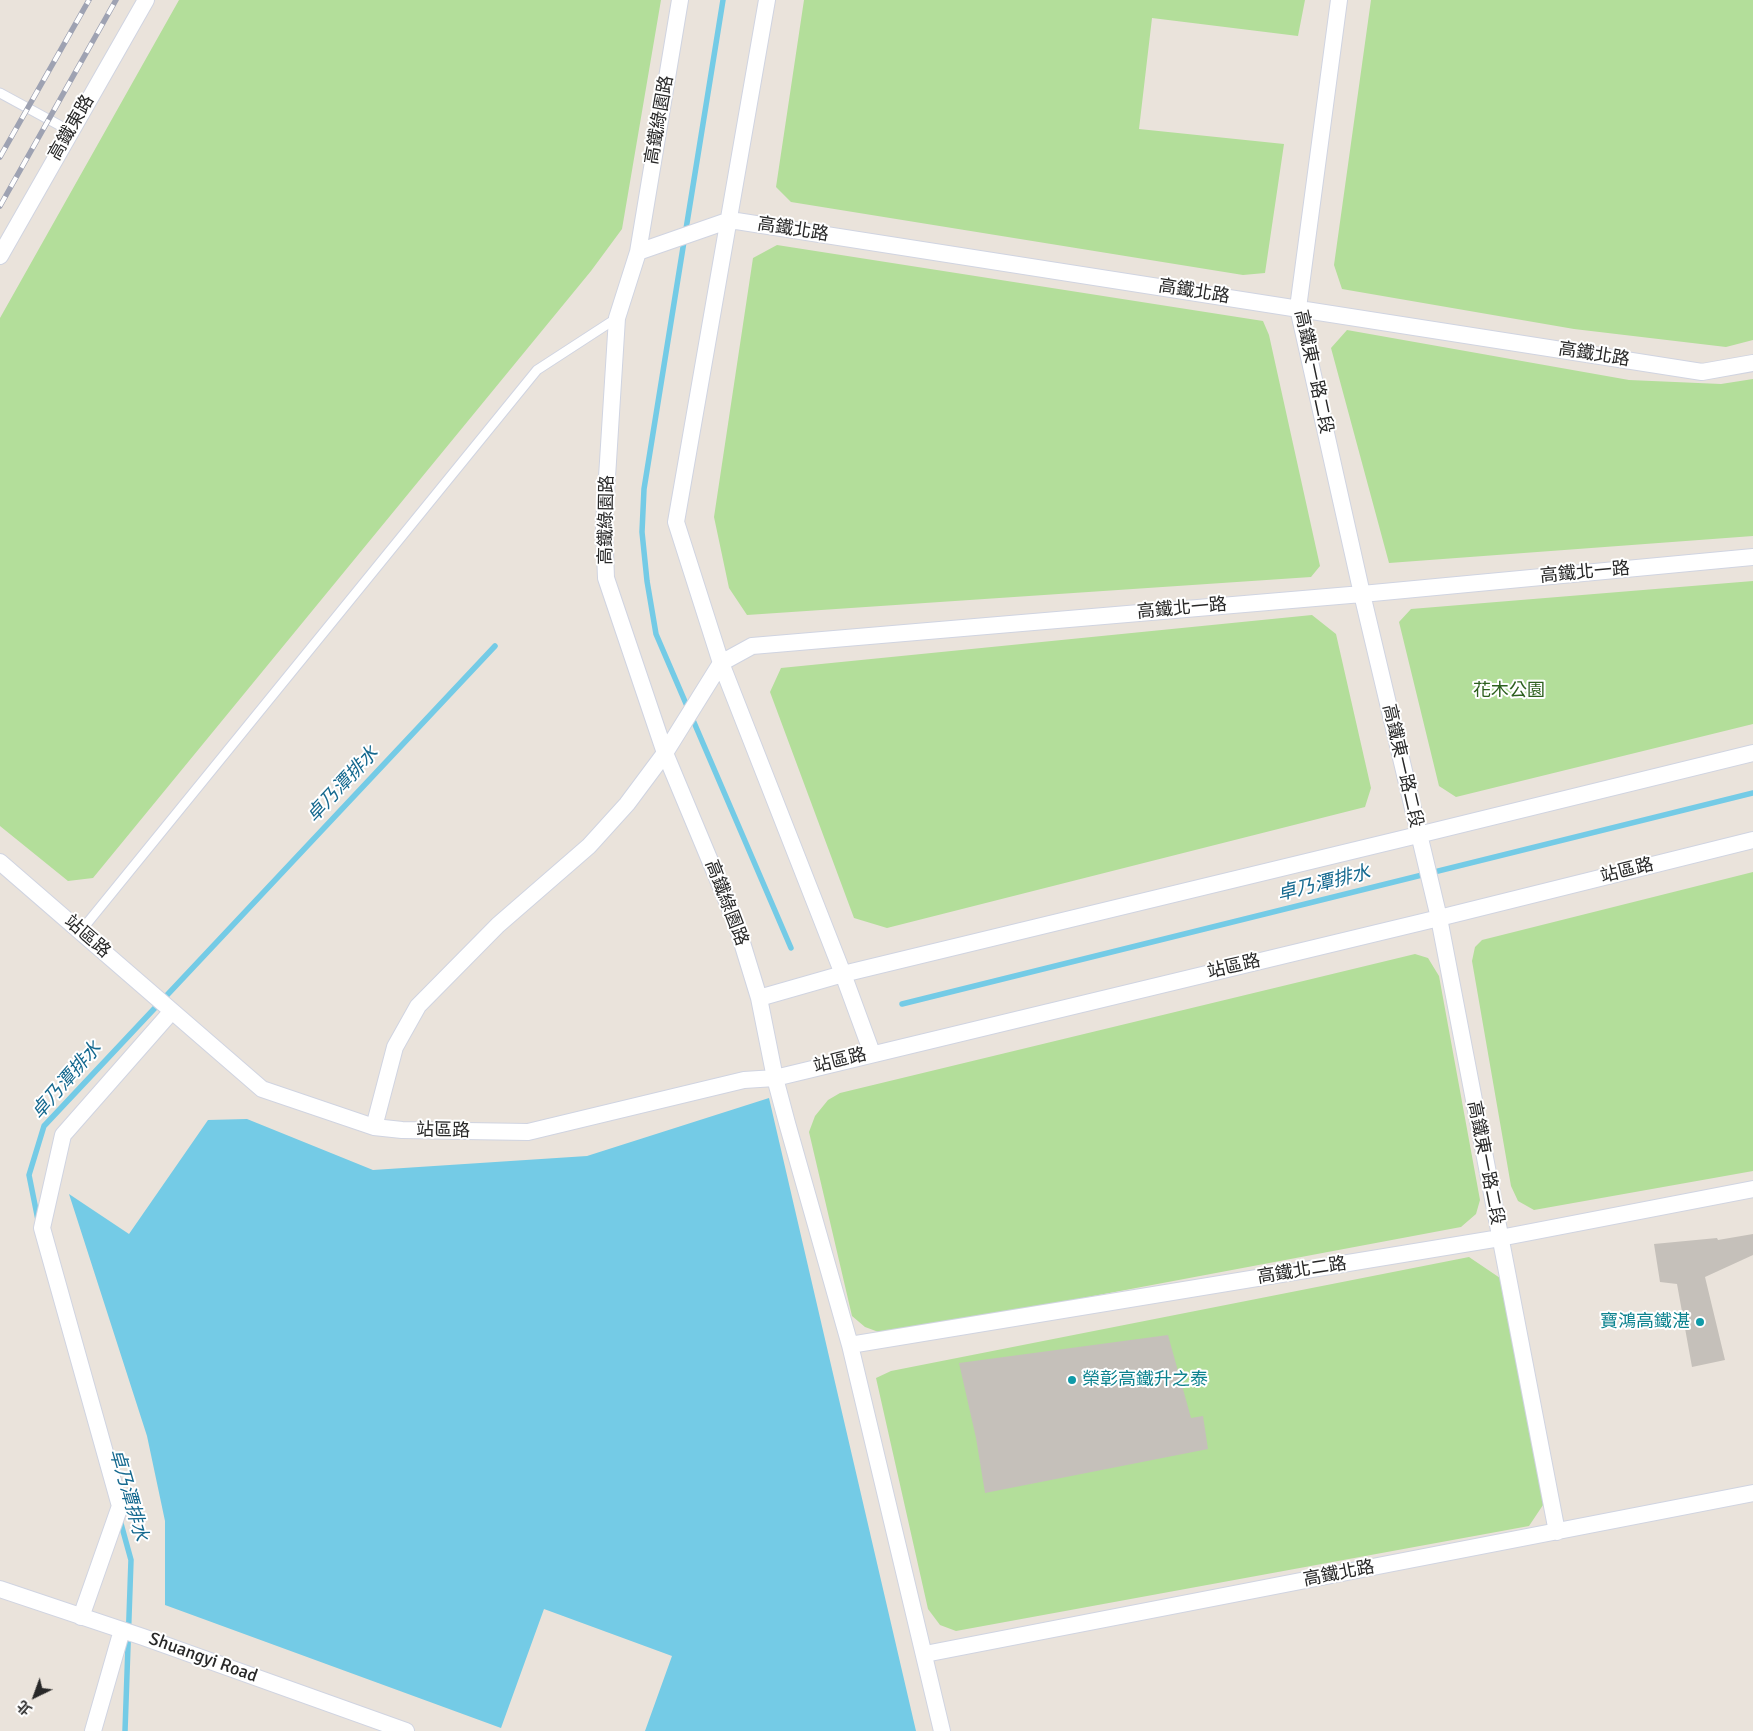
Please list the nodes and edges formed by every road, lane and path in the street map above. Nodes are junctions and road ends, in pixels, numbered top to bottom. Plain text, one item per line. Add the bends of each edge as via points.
1 (146, 0) edge
2 (680, 0) edge
3 (767, 0) edge
4 (1339, 0) edge
5 (0, 94) edge
6 (70, 131) junction
7 (730, 220) junction
8 (638, 252) junction
9 (0, 256) edge
10 (1298, 308) junction
11 (617, 318) junction
12 (1753, 363) edge
13 (1753, 557) edge
14 (1362, 594) junction
15 (721, 663) junction
16 (1753, 753) edge
17 (665, 754) junction
18 (1418, 835) junction
19 (1753, 840) edge
20 (0, 862) edge
21 (1439, 918) junction
22 (80, 932) junction
23 (843, 974) junction
24 (759, 998) junction
25 (170, 1009) junction
26 (872, 1053) junction
27 (775, 1078) junction
28 (374, 1127) junction
29 (1753, 1189) edge
30 (1500, 1238) junction
31 (850, 1345) junction
32 (1753, 1493) edge
33 (1558, 1532) junction
34 (0, 1589) edge
35 (81, 1617) junction
36 (122, 1630) junction
37 (925, 1654) junction
38 (93, 1731) edge
39 (406, 1731) edge
40 (942, 1731) edge

1 - 6 street, 高鐵東路
2 - 8 street, 高鐵綠園路
3 - 7 street
4 - 10 street, 高鐵東一路二段
5 - 6 lane
6 - 9 street, 高鐵東路
7 - 8 street, 高鐵北路
7 - 10 street, 高鐵北路
7 - 15 street via 676,522
8 - 11 street, 高鐵綠園路
10 - 12 street, 高鐵北路 via 1702,372
10 - 14 street, 高鐵東一路二段
11 - 17 street, 高鐵綠園路 via 604,525 606,578
11 - 22 lane via 537,370
13 - 14 street, 高鐵北一路
14 - 15 street, 高鐵北一路 via 752,646
14 - 18 street, 高鐵東一路二段
15 - 17 street, 高鐵北一路
15 - 23 street
16 - 18 street
17 - 24 street, 高鐵綠園路 via 736,923
17 - 28 street, 高鐵北一路 via 627,804 589,846 498,925 418,1006 395,1047
18 - 21 street, 高鐵東一路二段
18 - 23 street
19 - 21 street, 站區路
20 - 22 street, 站區路
21 - 26 street, 站區路
21 - 30 street, 高鐵東一路二段
22 - 25 street, 站區路
23 - 24 street
23 - 26 street
24 - 27 street, 高鐵綠園路
25 - 28 street, 站區路 via 262,1089
25 - 35 street via 63,1135 42,1228 120,1506
26 - 27 street, 站區路
27 - 28 street, 站區路 via 744,1080 528,1132
27 - 31 street, 高鐵綠園路
29 - 30 street, 高鐵北二路
30 - 31 street, 高鐵北二路
30 - 33 street, 高鐵東一路二段
31 - 37 street, 高鐵綠園路
32 - 33 street, 高鐵北路
33 - 37 street, 高鐵北路
34 - 35 street, Shuangyi Road
35 - 36 street, Shuangyi Road
36 - 38 street
36 - 39 street, Shuangyi Road
37 - 40 street, 高鐵綠園路

